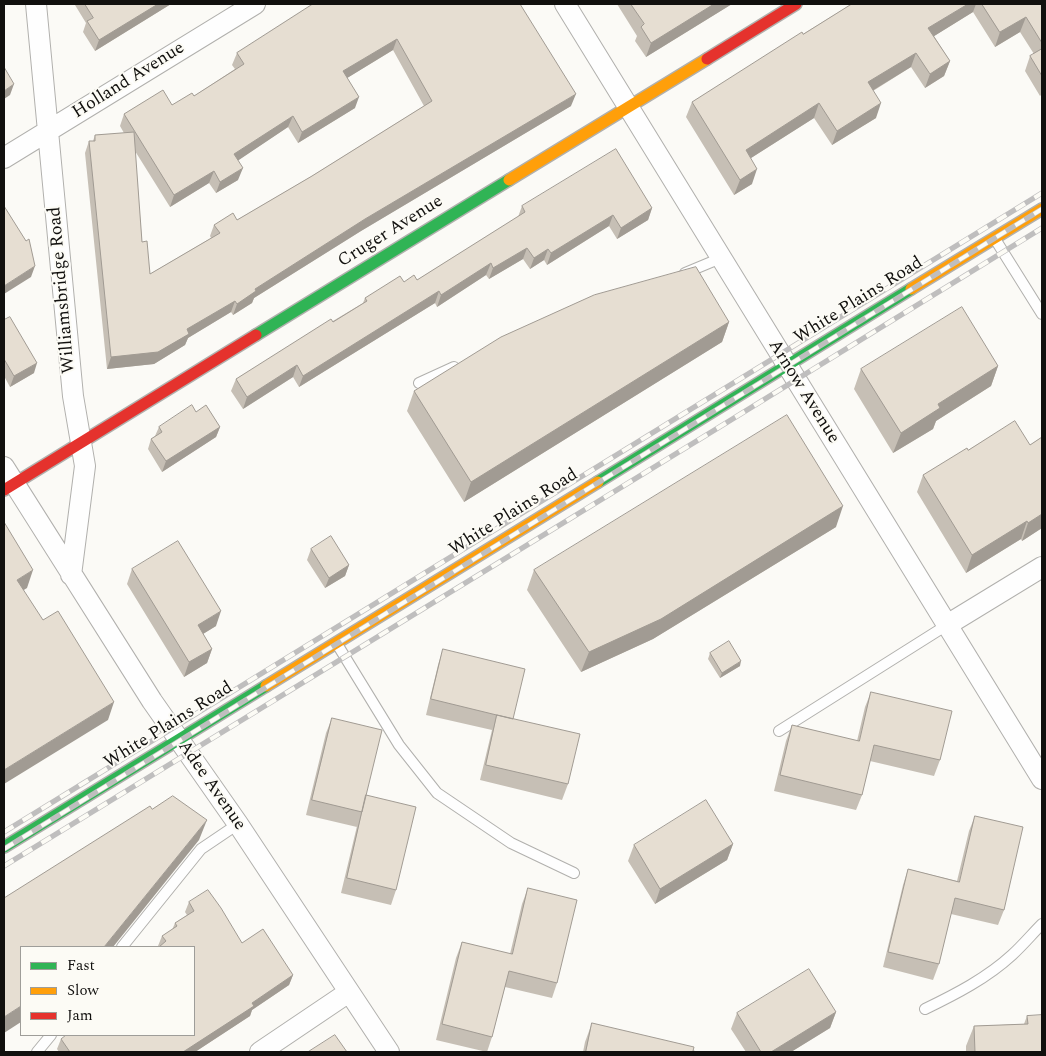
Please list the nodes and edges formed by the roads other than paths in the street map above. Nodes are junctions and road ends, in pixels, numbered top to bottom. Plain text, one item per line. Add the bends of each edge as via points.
1 (36, 4) edge
2 (255, 4) edge
3 (565, 4) edge
4 (796, 4) edge
5 (628, 107) junction
6 (47, 131) junction
7 (4, 158) edge
8 (1042, 209) edge
9 (995, 238) junction
10 (721, 258) junction
11 (671, 278) edge
12 (1042, 314) edge
13 (464, 363) edge
14 (788, 365) junction
15 (419, 383) dead end
16 (81, 442) junction
17 (7, 481) edge
18 (1042, 567) edge
19 (71, 575) junction
20 (947, 625) junction
21 (336, 643) junction
22 (779, 731) dead end
23 (180, 740) junction
24 (1042, 779) edge
25 (238, 824) junction
26 (4, 847) edge
27 (574, 873) dead end
28 (1042, 924) edge
29 (123, 946) edge
30 (349, 992) junction
31 (925, 1009) dead end
32 (50, 1036) edge
33 (37, 1052) edge
34 (260, 1052) edge
35 (389, 1052) edge

1 - 6 street, Williamsbridge Road
2 - 6 street, Holland Avenue
3 - 5 street, Arnow Avenue
4 - 5 main road, Cruger Avenue
5 - 10 street, Arnow Avenue
5 - 16 main road, Cruger Avenue
6 - 7 street, Holland Avenue
6 - 16 street, Williamsbridge Road via 73,396
8 - 9 main road, White Plains Road
9 - 12 lane
9 - 14 main road, White Plains Road
10 - 11 lane
10 - 14 street, Arnow Avenue
13 - 15 lane
14 - 20 street, Arnow Avenue
14 - 21 main road, White Plains Road
16 - 17 main road, Cruger Avenue
16 - 19 street, Williamsbridge Road via 85,466
17 - 19 street, Adee Avenue
18 - 20 street
19 - 23 street, Adee Avenue
20 - 22 lane
20 - 24 street, Arnow Avenue
21 - 23 main road, White Plains Road
21 - 27 lane via 399,745 438,793 511,843
23 - 25 street, Adee Avenue
23 - 26 main road, White Plains Road
25 - 29 lane via 201,849
25 - 30 street, Adee Avenue
28 - 31 lane via 994,969 960,992
30 - 34 street
30 - 35 street, Adee Avenue
32 - 33 lane

